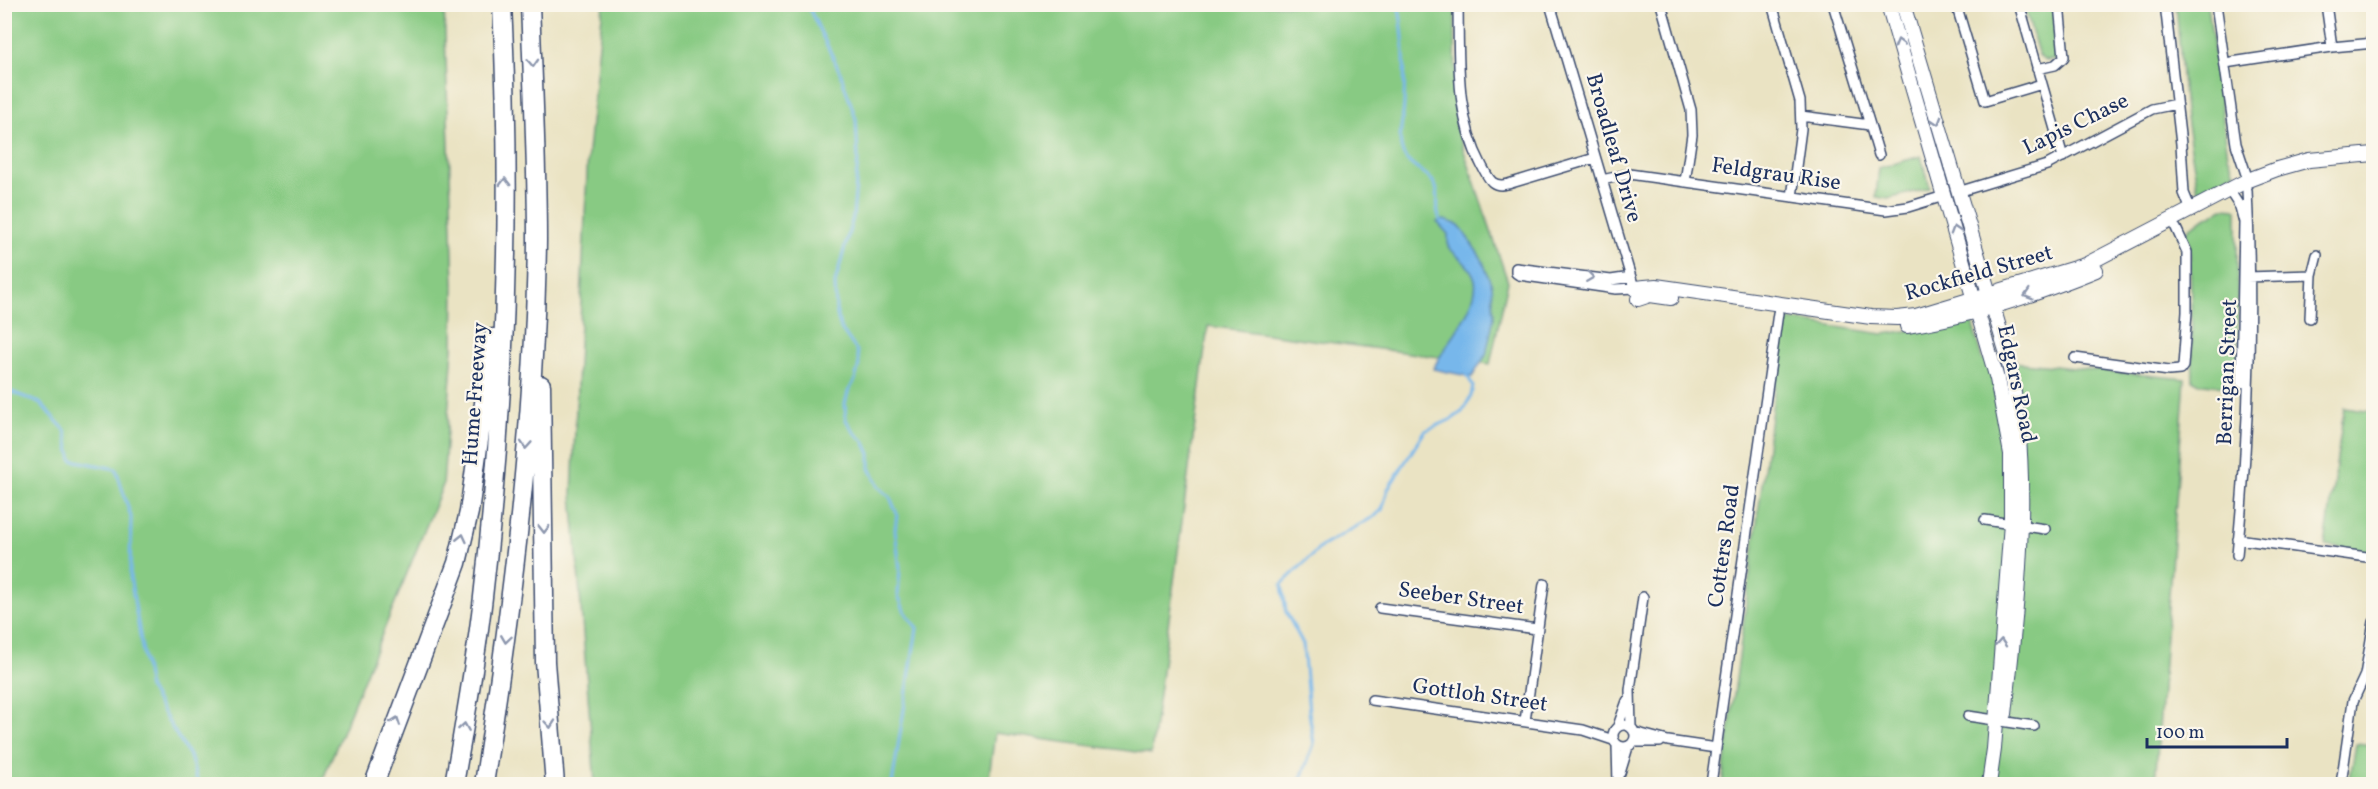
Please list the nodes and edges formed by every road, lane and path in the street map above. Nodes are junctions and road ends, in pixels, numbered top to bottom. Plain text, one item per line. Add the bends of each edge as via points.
1 (502, 4) edge
2 (530, 4) edge
3 (1458, 4) edge
4 (1550, 4) edge
5 (1661, 4) edge
6 (1772, 4) edge
7 (1833, 4) edge
8 (1888, 4) edge
9 (1903, 4) edge
10 (1956, 4) edge
11 (2019, 4) edge
12 (2059, 4) edge
13 (2165, 4) edge
14 (2216, 4) edge
15 (2326, 4) edge
16 (2373, 43) edge
17 (2332, 47) junction
18 (2225, 63) junction
19 (2037, 69) junction
20 (2042, 84) junction
21 (2176, 104) junction
22 (1801, 116) junction
23 (1870, 125) junction
24 (2373, 154) edge
25 (1879, 155) dead end
26 (2063, 157) junction
27 (1595, 158) junction
28 (2373, 162) edge
29 (1602, 180) junction
30 (1685, 182) junction
31 (2248, 185) junction
32 (1958, 192) junction
33 (2231, 194) junction
34 (1944, 196) junction
35 (1792, 197) junction
36 (2193, 214) junction
37 (2174, 224) junction
38 (537, 240) junction
39 (506, 241) junction
40 (2317, 255) dead end
41 (2312, 275) junction
42 (1561, 277) dead end
43 (2246, 277) junction
44 (1635, 291) junction
45 (1991, 300) junction
46 (1976, 304) junction
47 (1779, 308) junction
48 (2310, 318) dead end
49 (2075, 358) dead end
50 (1985, 520) dead end
51 (2016, 524) junction
52 (2045, 529) dead end
53 (2238, 539) junction
54 (2237, 555) dead end
55 (2373, 558) edge
56 (1544, 584) dead end
57 (1643, 597) dead end
58 (1380, 608) dead end
59 (2373, 622) edge
60 (1537, 629) junction
61 (1630, 690) junction
62 (1371, 700) dead end
63 (1968, 716) dead end
64 (2000, 720) junction
65 (1525, 721) junction
66 (2034, 726) dead end
67 (1633, 730) junction
68 (1616, 735) junction
69 (1668, 741) junction
70 (1631, 744) junction
71 (1716, 748) junction
72 (376, 782) edge
73 (1618, 783) edge
74 (454, 784) edge
75 (483, 784) edge
76 (555, 784) edge
77 (1711, 784) edge
78 (1989, 784) edge
79 (1998, 784) edge
80 (2341, 784) edge

39 -> 1 highway, Hume Freeway
2 -> 38 highway
3 - 27 street via 1463,120 1492,183 1508,184
4 - 27 street, Broadleaf Drive
5 - 30 street via 1691,110 1692,135
6 - 22 street via 1798,92
7 - 23 street
34 -> 8 main road, Edgars Road
9 -> 32 main road, Edgars Road
10 - 20 street via 1985,101
11 - 19 street
12 - 19 street via 2064,57
13 - 21 street
14 - 18 street, Berrigan Street
15 - 17 street
16 - 17 street
17 - 18 street
18 - 31 street, Berrigan Street via 2236,144
19 - 20 street
20 - 26 street
21 - 26 street, Lapis Chase via 2152,109
21 - 36 street via 2184,193
22 - 23 street
22 - 35 street
23 - 25 street
24 - 31 main road, Rockfield Street via 2309,160
26 - 32 street, Lapis Chase
27 - 29 street, Broadleaf Drive
28 - 31 main road, Rockfield Street via 2317,167
29 - 30 street, Feldgrau Rise via 1629,174
29 - 44 street, Broadleaf Drive
30 - 35 street, Feldgrau Rise
31 - 33 main road, Rockfield Street
31 - 43 street, Berrigan Street
32 - 34 main road
32 - 45 main road, Edgars Road
33 - 36 main road, Rockfield Street
33 - 43 street, Berrigan Street via 2243,214
34 - 35 street, Feldgrau Rise via 1886,210
46 -> 34 main road, Edgars Road
36 - 37 main road, Rockfield Street
37 - 45 main road, Rockfield Street via 2101,268 2048,289
37 - 49 street via 2187,252 2183,366 2169,371
38 -> 75 highway via 522,496 507,634
38 -> 76 highway via 544,662
72 -> 39 highway via 457,563 482,430
74 -> 39 highway, Hume Freeway via 475,660 491,527 505,326
40 - 41 street
41 - 43 street
41 - 48 street
42 - 44 street, Rockfield Street
43 - 53 street, Berrigan Street
44 - 47 main road, Rockfield Street via 1656,286
45 - 46 main road, Rockfield Street
45 - 51 main road, Edgars Road via 2015,390 2022,470
46 - 47 main road, Rockfield Street via 1897,318
46 - 51 main road, Edgars Road via 1997,379 2009,443
47 - 71 street, Cotters Road
50 - 51 street
51 - 52 street
51 - 64 main road, Edgars Road
53 - 54 street, Berrigan Street
53 - 55 street
56 - 60 street
57 - 61 street
58 - 60 street, Seeber Street
59 - 80 street via 2365,675 2353,701
60 - 65 street
61 - 67 street
61 - 68 street
62 - 65 street, Gottloh Street
63 - 64 street
64 - 66 street
64 - 78 main road, Edgars Road
64 - 79 main road, Edgars Road
65 - 68 street, Gottloh Street
67 - 68 street via 1625,725
67 - 69 street
67 - 70 street
68 - 70 street
68 - 73 street
69 - 70 street
69 - 71 street
70 - 73 street
71 - 77 street, Cotters Road

